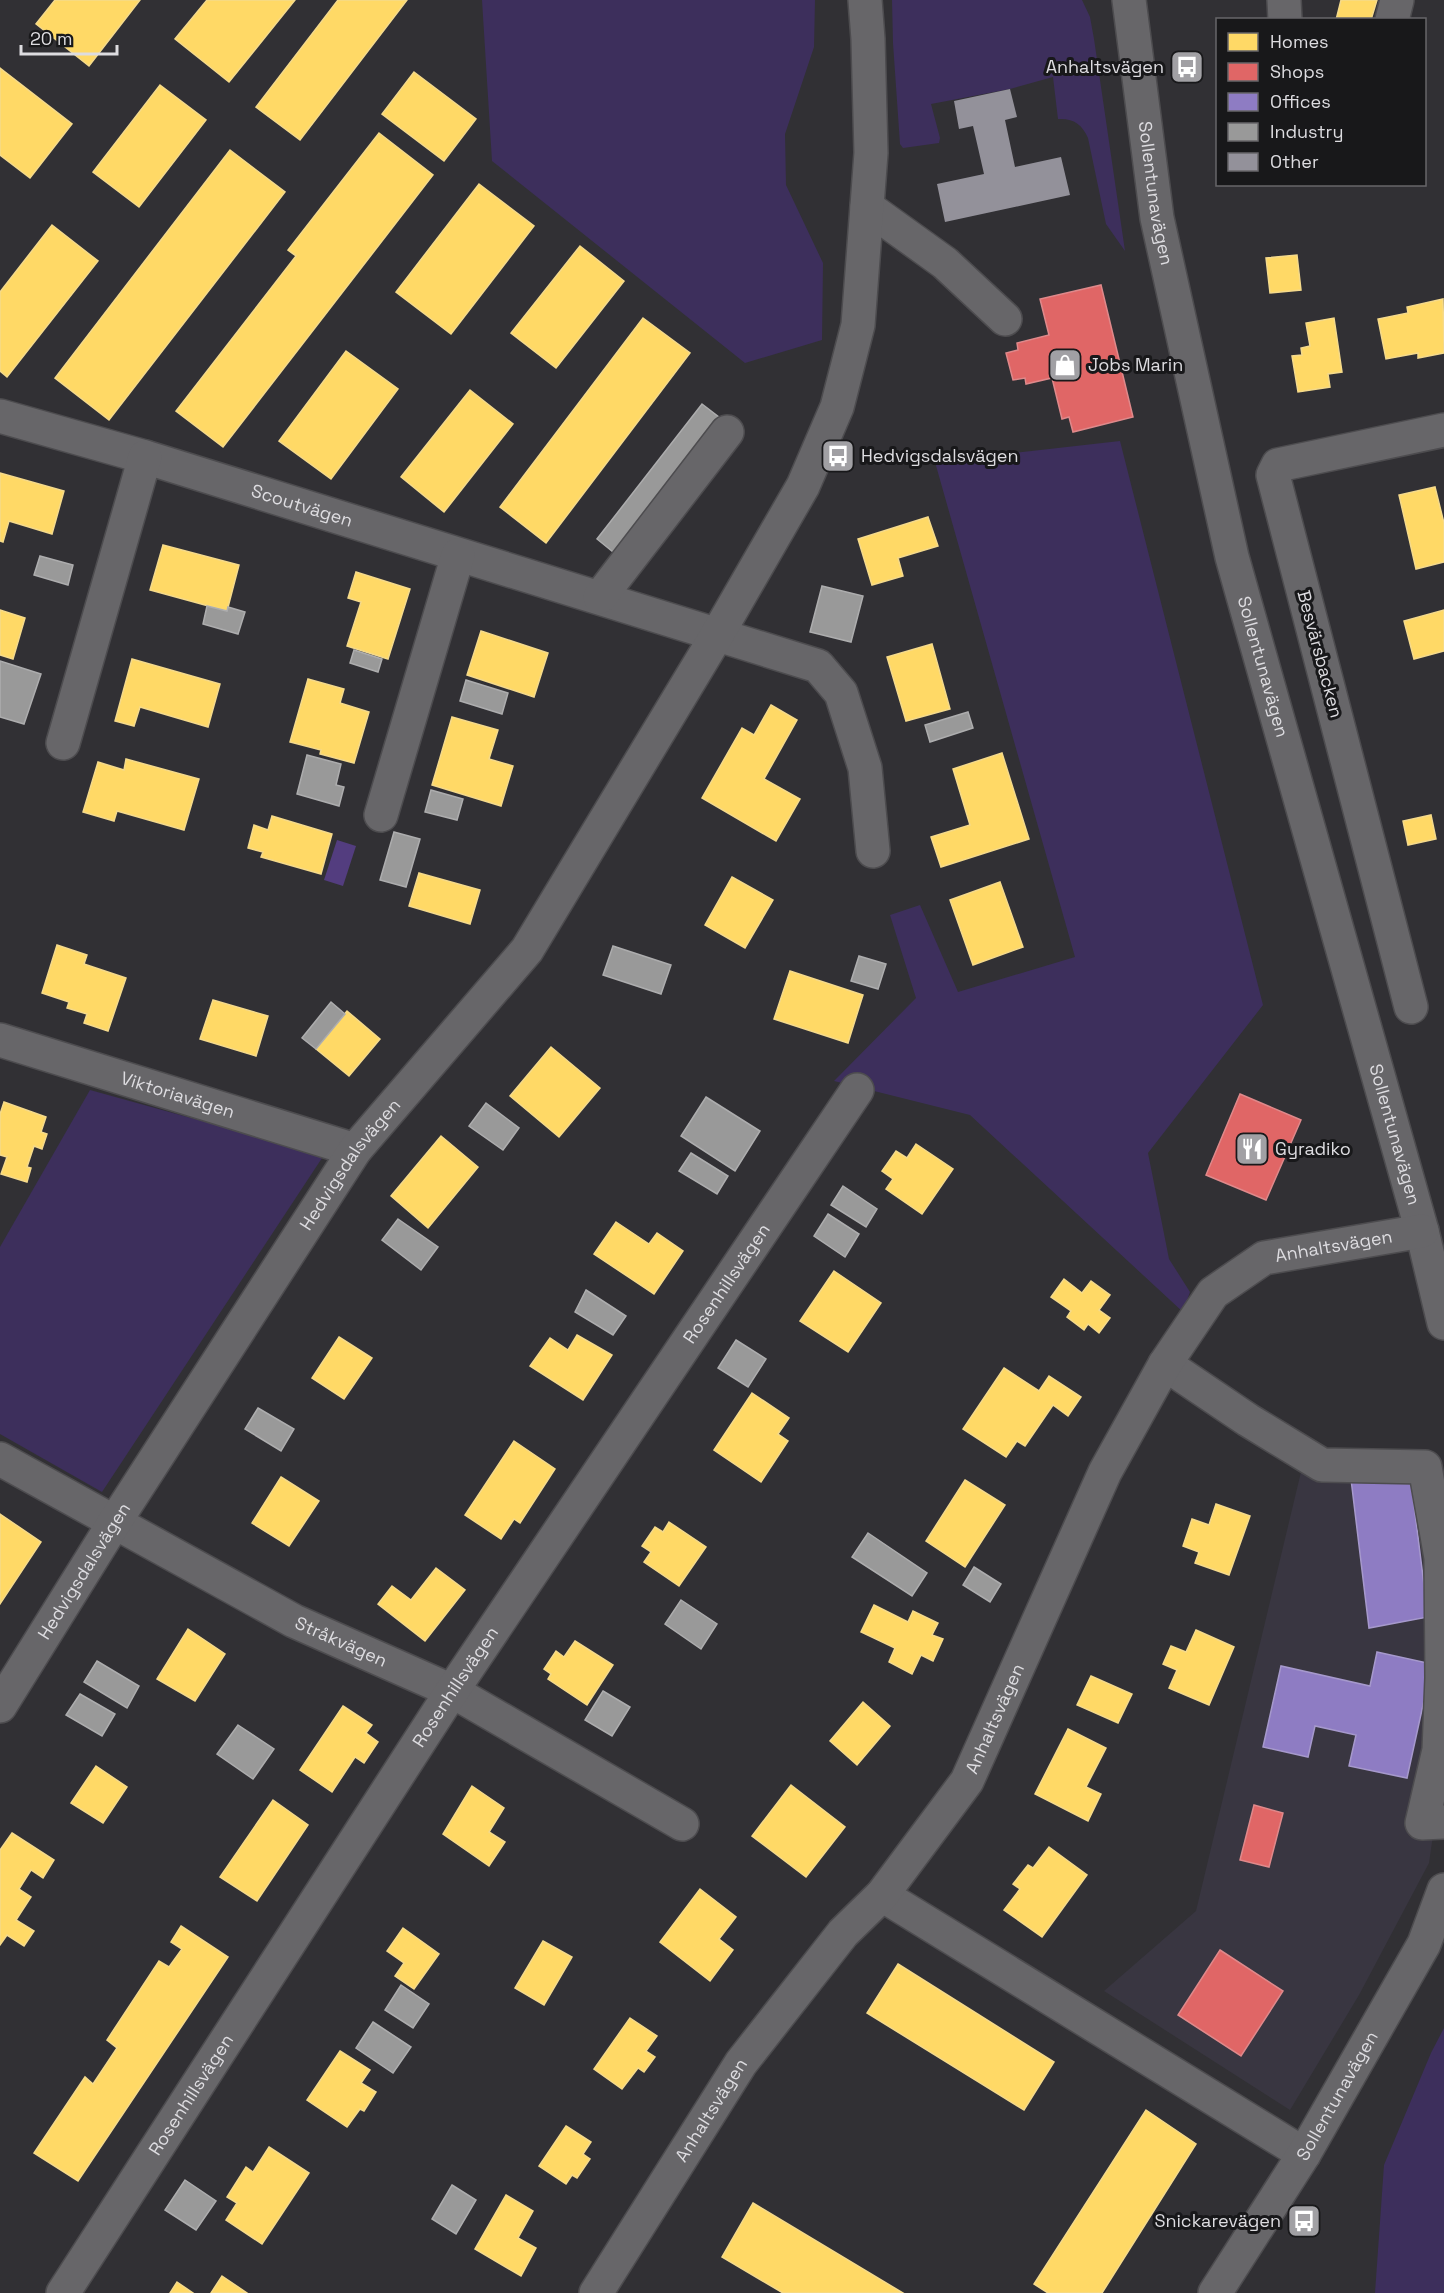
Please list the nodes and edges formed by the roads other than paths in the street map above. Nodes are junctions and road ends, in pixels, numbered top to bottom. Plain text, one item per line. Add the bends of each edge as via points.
1 (865, 0) edge
2 (1129, 0) edge
3 (1284, 0) edge
4 (1397, 0) edge
5 (1286, 18) edge
6 (1392, 18) edge
7 (867, 207) junction
8 (1005, 319) dead end
9 (0, 416) edge
10 (1444, 430) edge
11 (727, 432) dead end
12 (145, 457) junction
13 (458, 555) junction
14 (600, 597) junction
15 (717, 635) junction
16 (63, 743) dead end
17 (381, 815) dead end
18 (873, 851) dead end
19 (1411, 1007) dead end
20 (0, 1040) edge
21 (857, 1090) dead end
22 (355, 1150) junction
23 (1422, 1231) junction
24 (1439, 1272) edge
25 (1444, 1323) edge
26 (1165, 1364) junction
27 (0, 1460) edge
28 (114, 1522) junction
29 (452, 1691) junction
30 (0, 1706) edge
31 (1444, 1822) edge
32 (682, 1824) dead end
33 (1444, 1890) edge
34 (882, 1895) junction
35 (1304, 2154) junction
36 (63, 2293) edge
37 (596, 2293) edge
38 (1215, 2293) edge

1 - 7 street, Hedvigsdalsvägen via 871,153
2 - 23 street, Sollentunavägen via 1157,218 1232,557
3 - 5 street
4 - 6 street
7 - 8 street via 945,263
7 - 15 street, Hedvigsdalsvägen via 858,324 837,407 803,486
9 - 12 street, Scoutvägen
10 - 19 street, Besvärsbacken via 1278,465 1273,475
11 - 14 street
12 - 13 street, Scoutvägen
12 - 16 street
13 - 14 street, Scoutvägen
13 - 17 street
14 - 15 street, Scoutvägen
15 - 18 street via 818,666 842,693 865,768
15 - 22 street, Hedvigsdalsvägen via 527,950
20 - 22 street, Viktoriavägen
21 - 29 street, Rosenhillsvägen
22 - 28 street, Hedvigsdalsvägen
23 - 24 street, Sollentunavägen
23 - 26 street, Anhaltsvägen via 1264,1258 1213,1293
24 - 25 street, Sollentunavägen
26 - 31 street via 1322,1465 1425,1467 1441,1558 1442,1678 1439,1750 1422,1823
26 - 34 street, Anhaltsvägen via 1104,1472 967,1781
27 - 28 street, Stråkvägen
28 - 29 street, Stråkvägen via 294,1621
28 - 30 street, Hedvigsdalsvägen
29 - 32 street, Stråkvägen
29 - 36 street, Rosenhillsvägen
33 - 35 street, Sollentunavägen via 1424,1944
34 - 35 street
34 - 37 street, Anhaltsvägen via 843,1933 741,2063
35 - 38 street, Sollentunavägen

